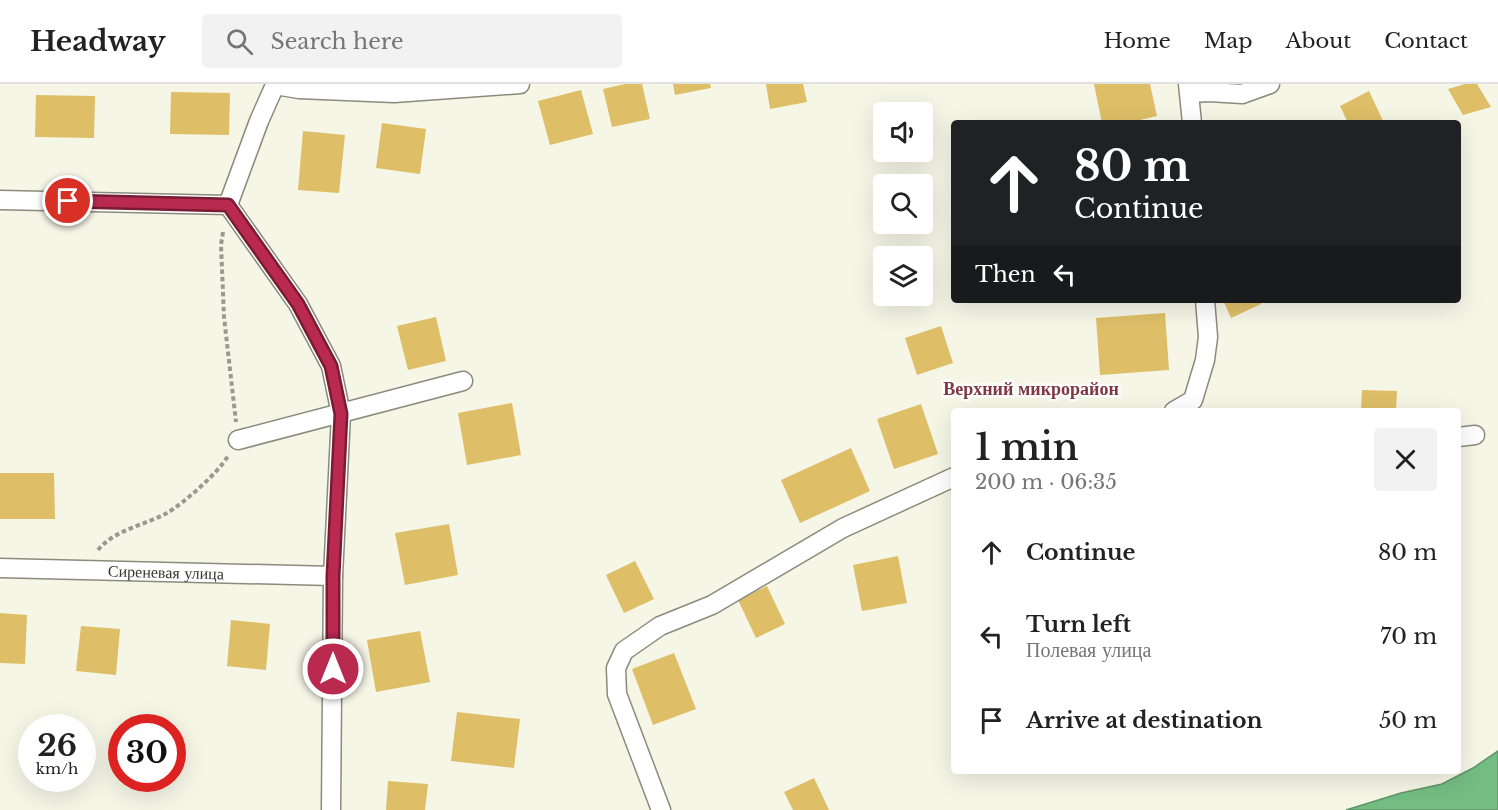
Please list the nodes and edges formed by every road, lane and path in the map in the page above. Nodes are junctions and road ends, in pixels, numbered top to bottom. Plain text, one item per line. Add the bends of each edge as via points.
1 (520, 84) edge
2 (1270, 84) edge
3 (1189, 89) edge
4 (1192, 120) edge
5 (0, 200) edge
6 (228, 205) junction
7 (1205, 303) edge
8 (463, 381) dead end
9 (1196, 406) edge
10 (341, 414) junction
11 (238, 440) junction
12 (951, 478) edge
13 (0, 568) edge
14 (83, 570) junction
15 (333, 576) junction
16 (332, 810) edge
17 (661, 810) edge

1 - 6 street via 394,93 275,86
2 - 3 street via 1242,94
3 - 4 street
5 - 6 street
6 - 10 street via 303,315 331,366
6 - 11 path via 221,245 224,317
7 - 9 street via 1208,338
8 - 10 street
10 - 11 street
10 - 15 street
11 - 14 path via 220,469 168,512 106,541
12 - 17 street via 843,528 712,605 660,626 624,651 616,668 617,694
13 - 14 street, Сиреневая улица
14 - 15 street, Сиреневая улица
15 - 16 street

